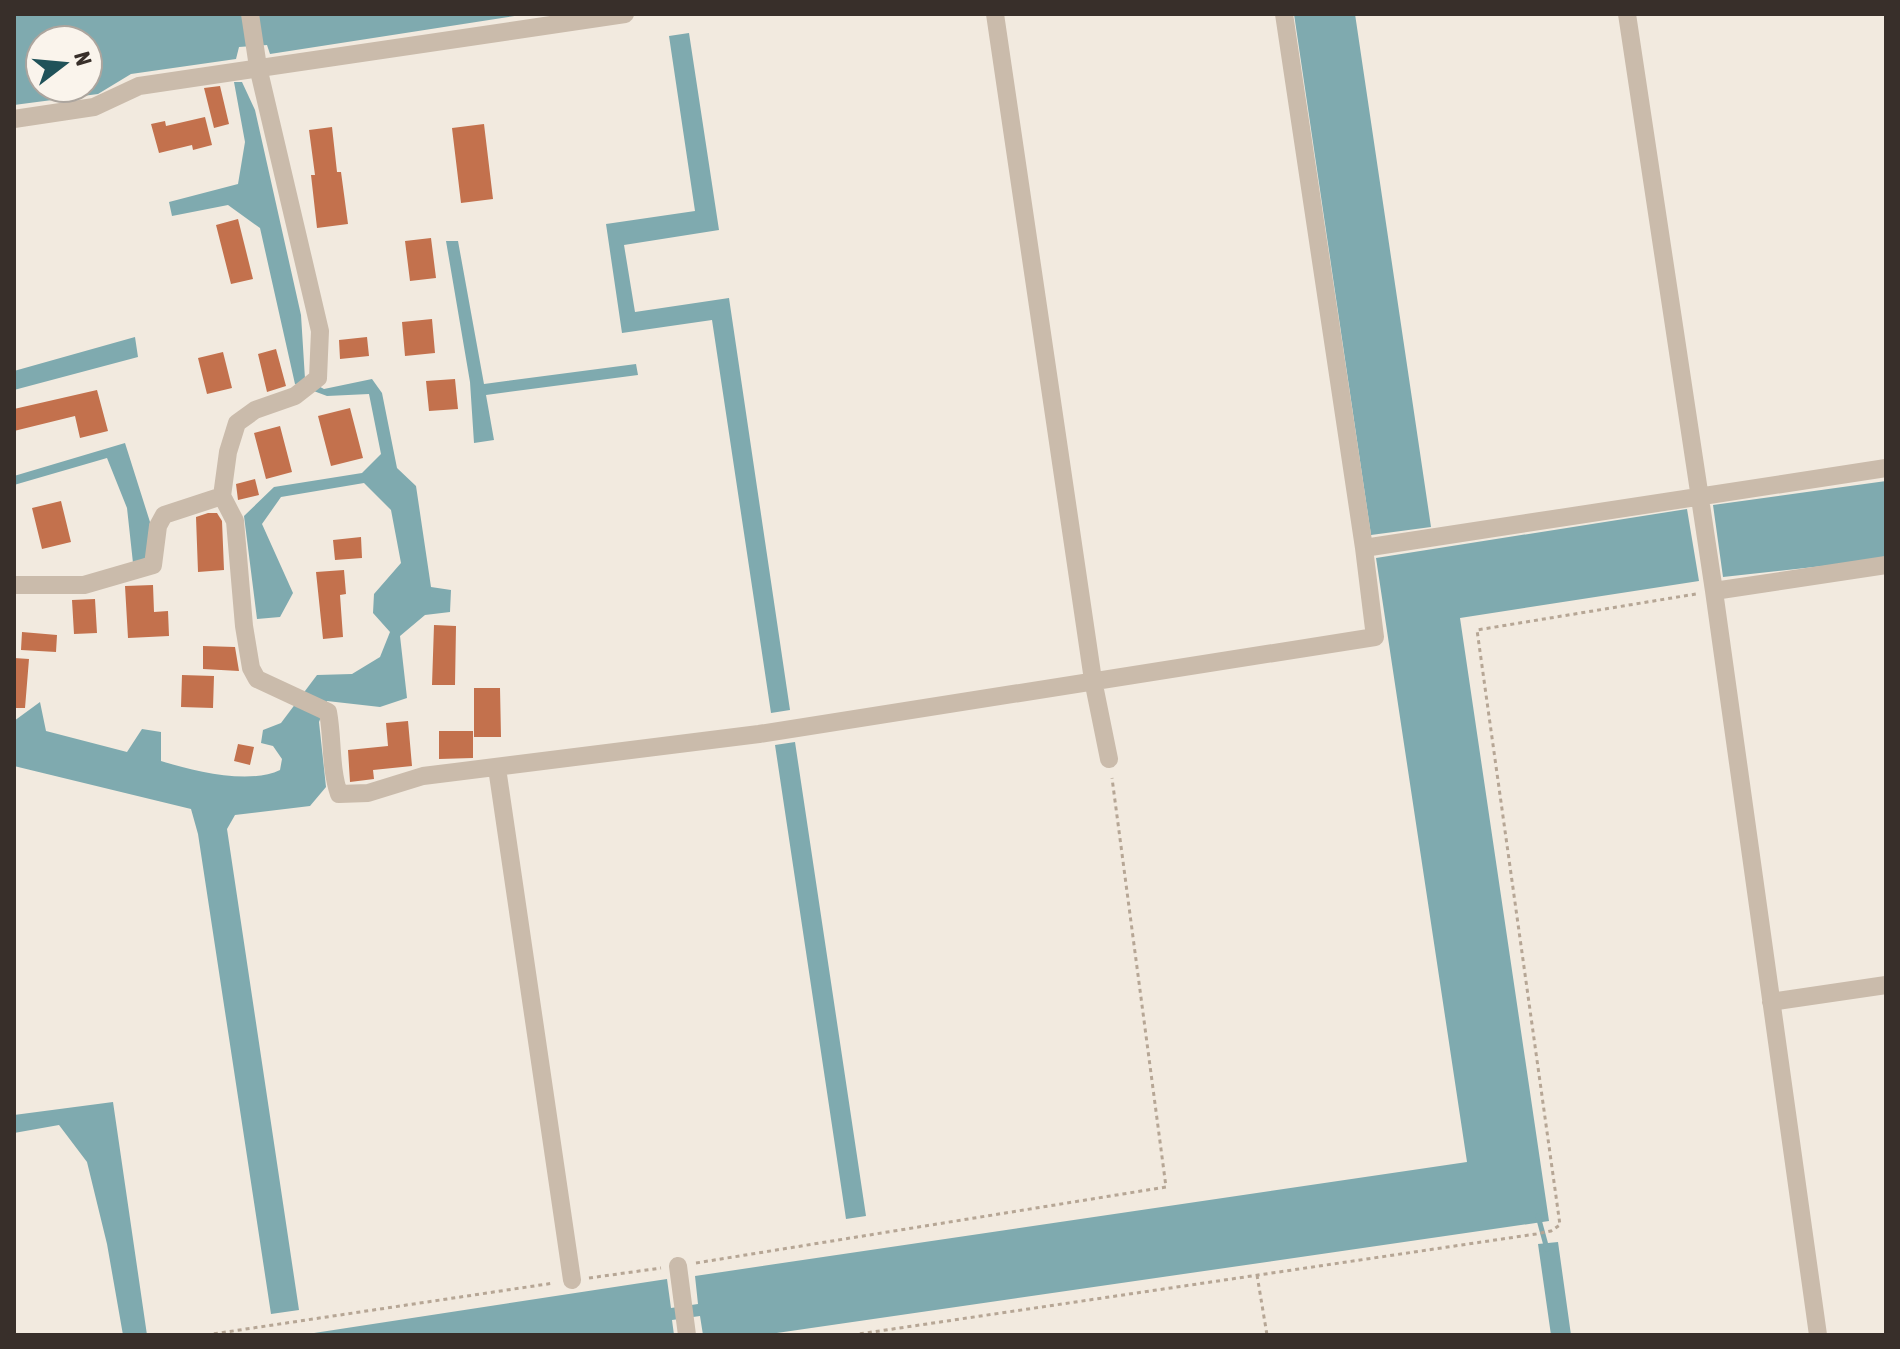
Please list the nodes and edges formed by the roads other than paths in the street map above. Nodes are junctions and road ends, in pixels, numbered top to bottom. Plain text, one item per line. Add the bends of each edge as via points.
1 (250, 14) edge
2 (625, 14) edge
3 (995, 14) edge
4 (1284, 14) edge
5 (1627, 14) edge
6 (257, 59) junction
7 (14, 119) edge
8 (1886, 468) edge
9 (222, 496) junction
10 (1699, 496) junction
11 (1364, 548) junction
12 (1886, 565) edge
13 (14, 585) edge
14 (1714, 591) junction
15 (1093, 680) junction
16 (1109, 759) road end
17 (497, 768) junction
18 (1886, 985) edge
19 (1771, 1002) junction
20 (678, 1266) road end
21 (572, 1280) road end
22 (686, 1328) edge
23 (1818, 1335) edge

1 - 6 street
2 - 6 street
3 - 15 street
4 - 11 street
5 - 10 street
6 - 7 street via 139,86 94,107
6 - 9 street via 320,331 318,378 295,396 255,410 237,423
8 - 10 street
9 - 13 street via 164,515 153,565 84,585
9 - 17 street via 235,521 251,668 257,679 328,712 339,794 368,793 423,776
10 - 11 street
10 - 14 street
11 - 15 street via 1375,637
12 - 14 street
14 - 19 street
15 - 16 street
15 - 17 street via 759,734
17 - 21 street
18 - 19 street
19 - 23 street
20 - 22 street

